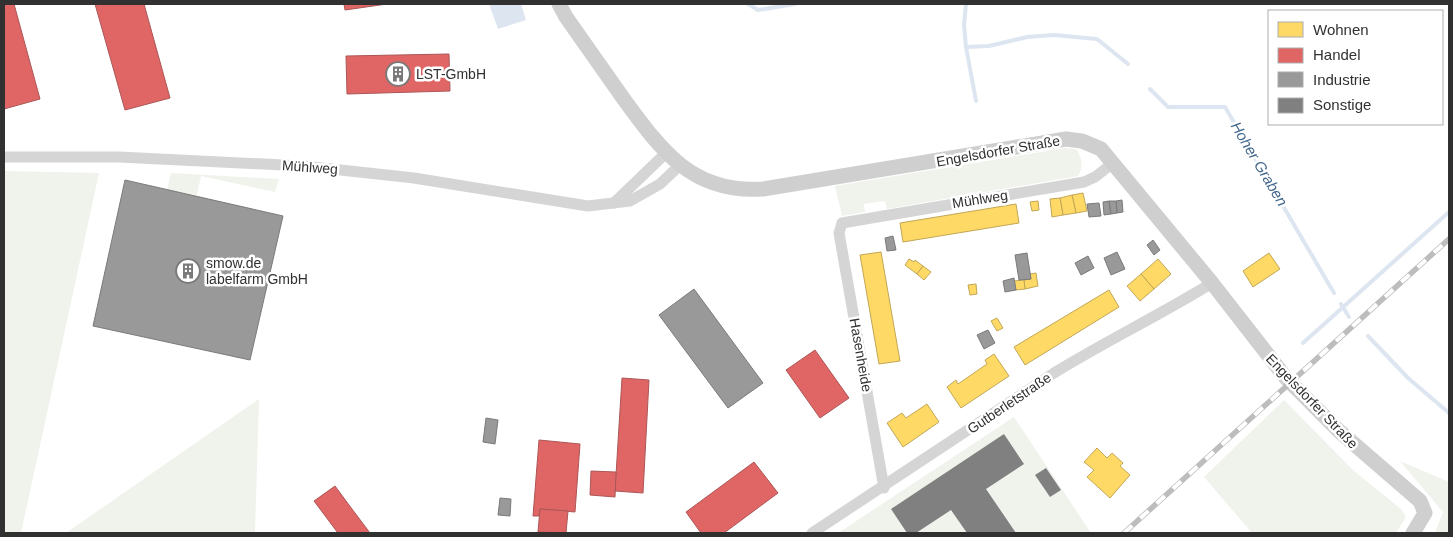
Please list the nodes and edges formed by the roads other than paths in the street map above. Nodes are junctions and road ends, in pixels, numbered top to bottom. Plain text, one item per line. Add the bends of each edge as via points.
1 (559, 4) edge
2 (666, 153) junction
3 (4, 156) edge
4 (1113, 163) junction
5 (679, 166) junction
6 (614, 203) junction
7 (842, 223) joint
8 (1212, 283) junction
9 (884, 488) junction
10 (812, 533) edge
11 (1413, 533) edge

1 - 2 main road, Engelsdorfer Straße via 614,85
2 - 5 main road, Engelsdorfer Straße
2 - 6 street
3 - 6 street, Mühlweg via 119,157 304,166 414,178 588,206
4 - 5 main road, Engelsdorfer Straße via 1101,150 1082,141 1066,139 753,190 710,183
4 - 7 street, Mühlweg via 1084,182
4 - 8 main road, Engelsdorfer Straße
5 - 6 street, Mühlweg via 640,197
7 - 9 street, Hasenheide via 839,233
8 - 9 street, Gutberletstraße via 1082,355
8 - 11 main road, Engelsdorfer Straße via 1290,382 1339,432 1420,501 1425,514
9 - 10 street, Gutberletstraße

